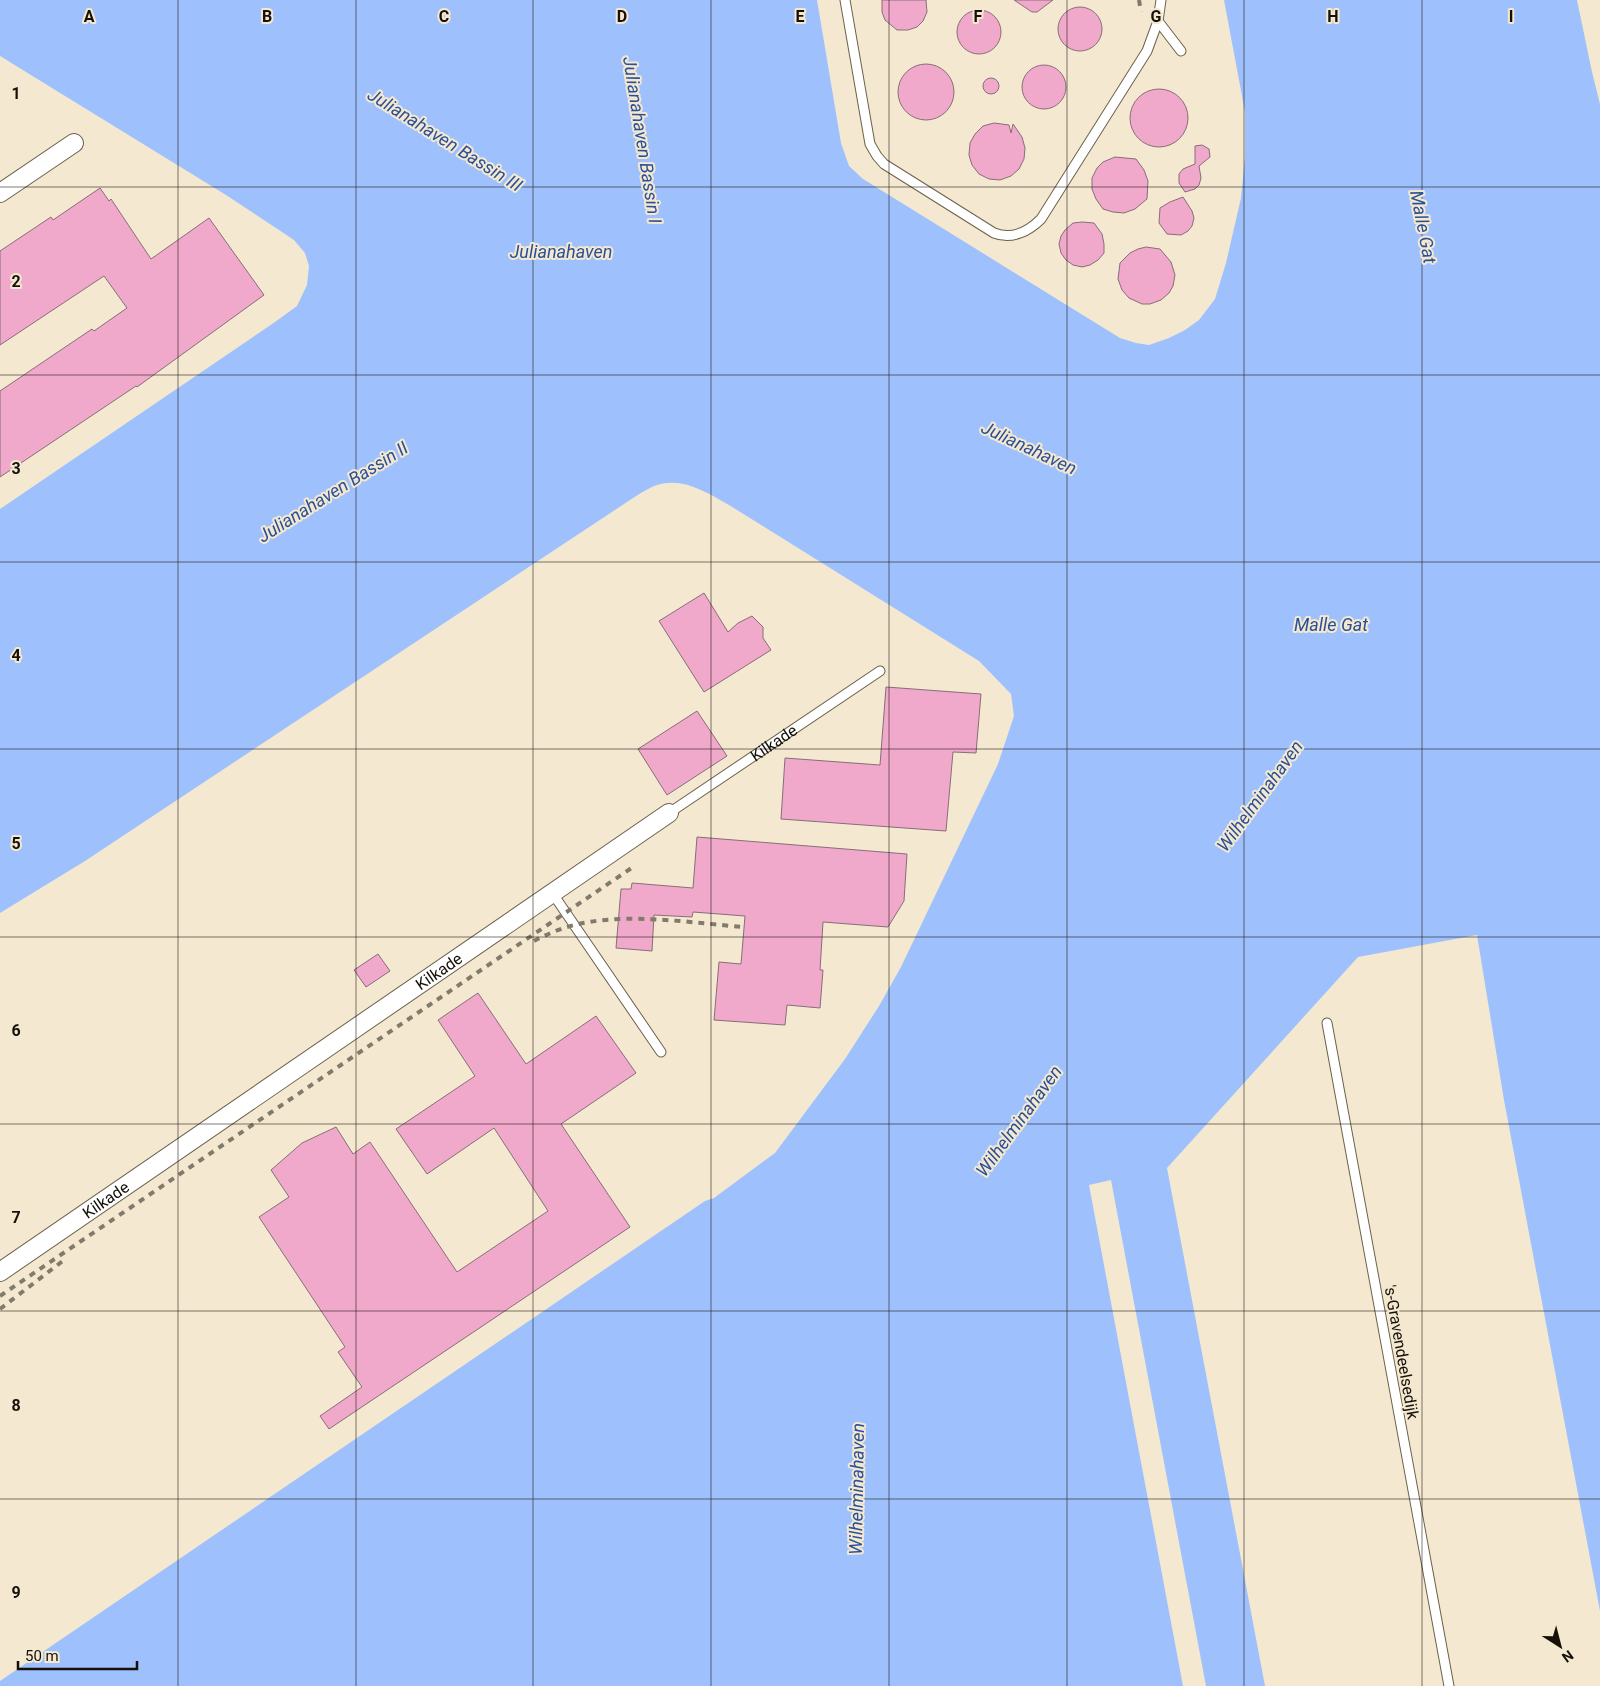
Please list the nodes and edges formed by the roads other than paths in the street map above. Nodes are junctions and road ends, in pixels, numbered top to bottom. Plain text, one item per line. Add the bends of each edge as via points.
1 (845, 0) edge
2 (1161, 0) edge
3 (1158, 21) junction
4 (1181, 51) dead end
5 (74, 143) dead end
6 (0, 193) edge
7 (880, 671) dead end
8 (669, 813) joint
9 (553, 894) junction
10 (1327, 1023) dead end
11 (661, 1052) dead end
12 (0, 1272) edge
13 (1448, 1686) edge

1 - 3 lane via 873,149 884,164 999,235 1016,235 1041,219 1147,51
2 - 3 lane
3 - 4 lane
5 - 6 street
7 - 8 lane, Kilkade
8 - 9 street, Kilkade
9 - 11 lane
9 - 12 street, Kilkade
10 - 13 lane, 's-Gravendeelsedijk

